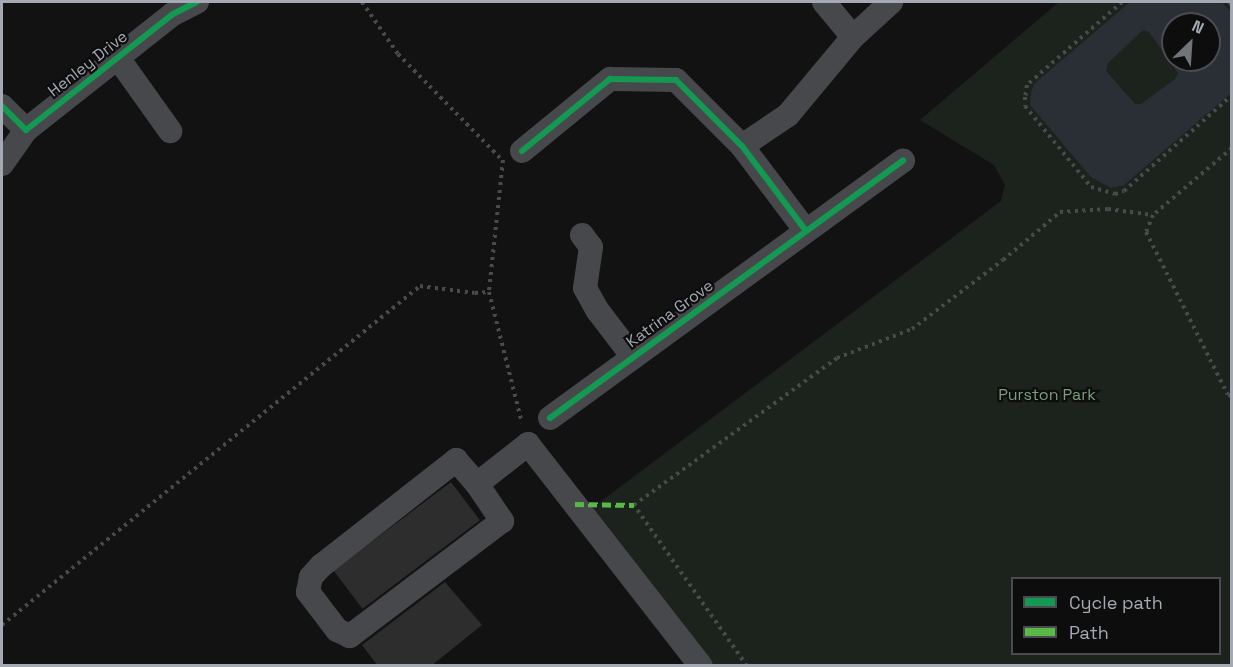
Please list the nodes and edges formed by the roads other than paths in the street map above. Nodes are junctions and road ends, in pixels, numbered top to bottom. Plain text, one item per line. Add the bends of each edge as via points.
1 (197, 2) edge
2 (824, 2) edge
3 (891, 2) edge
4 (853, 37) junction
5 (118, 58) junction
6 (2, 106) edge
7 (26, 130) junction
8 (170, 131) dead end
9 (742, 146) junction
10 (512, 156) road end
11 (903, 160) dead end
12 (2, 164) edge
13 (806, 231) junction
14 (582, 235) dead end
15 (633, 357) junction
16 (550, 418) dead end
17 (477, 484) junction
18 (701, 666) edge

1 - 5 street, Henley Drive via 173,14
2 - 4 street
3 - 4 street
4 - 9 street via 788,115
5 - 7 street, Henley Drive
5 - 8 street
6 - 7 street
7 - 12 street, Henley Drive
9 - 10 street via 676,80 610,79
9 - 13 street
11 - 13 street, Katrina Grove
13 - 15 street, Katrina Grove
14 - 15 street, Katrina Grove via 591,247 585,288
15 - 16 street, Katrina Grove
17 - 17 street via 456,460 321,566 311,578 308,592 337,630 350,636 502,521
17 - 18 street via 528,444

